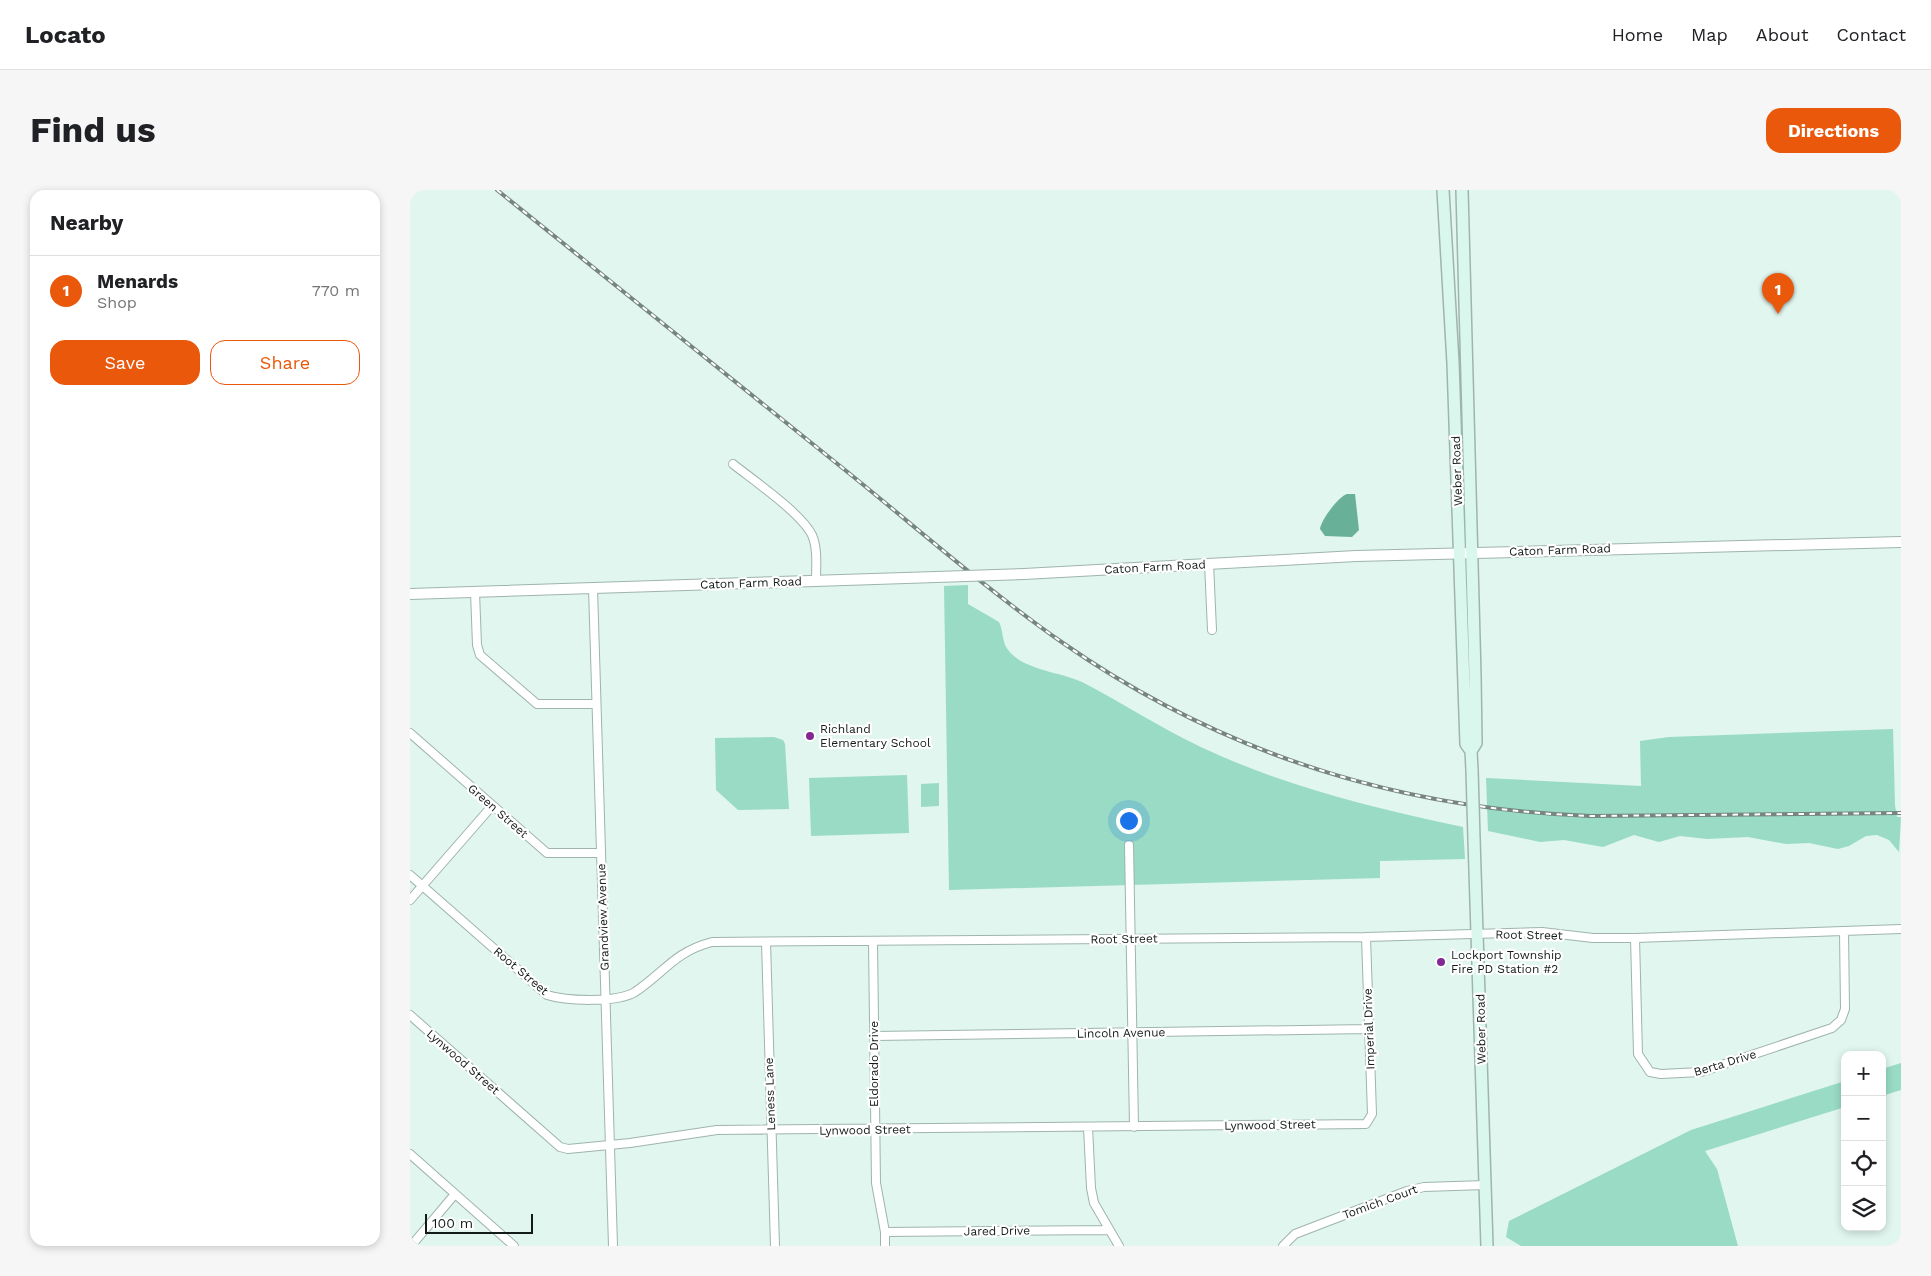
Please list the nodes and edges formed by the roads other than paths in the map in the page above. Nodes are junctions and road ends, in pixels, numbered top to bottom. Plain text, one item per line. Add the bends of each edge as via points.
1 (1443, 190) edge
2 (1462, 190) edge
3 (734, 464) dead end
4 (1901, 542) edge
5 (1459, 553) junction
6 (1472, 553) junction
7 (1209, 563) junction
8 (816, 581) junction
9 (593, 588) junction
10 (475, 592) junction
11 (410, 594) edge
12 (1212, 630) dead end
13 (596, 704) junction
14 (410, 733) edge
15 (1471, 751) junction
16 (492, 806) junction
17 (1129, 845) dead end
18 (601, 853) junction
19 (410, 875) edge
20 (423, 886) junction
21 (410, 900) edge
22 (1901, 929) edge
23 (1844, 931) junction
24 (1479, 934) junction
25 (1366, 937) junction
26 (1131, 938) junction
27 (1635, 938) junction
28 (873, 941) junction
29 (766, 942) junction
30 (605, 998) junction
31 (410, 1015) edge
32 (1369, 1029) junction
33 (1133, 1032) junction
34 (874, 1036) junction
35 (1368, 1120) joint
36 (1134, 1126) junction
37 (1088, 1127) junction
38 (771, 1130) junction
39 (874, 1130) junction
40 (610, 1145) junction
41 (410, 1154) edge
42 (1485, 1186) junction
43 (455, 1194) junction
44 (1108, 1230) junction
45 (885, 1232) junction
46 (411, 1246) edge
47 (514, 1246) edge
48 (613, 1246) edge
49 (774, 1246) edge
50 (885, 1246) edge
51 (1119, 1246) edge
52 (1283, 1246) edge
53 (1487, 1246) edge

1 - 5 main road, Weber Road
2 - 6 main road, Weber Road
3 - 8 street via 802,520 812,534 816,550
4 - 6 street, Caton Farm Road
5 - 6 street, Caton Farm Road
5 - 7 street, Caton Farm Road
5 - 15 main road, Weber Road via 1466,744
6 - 15 main road, Weber Road via 1476,743
7 - 8 street, Caton Farm Road, bridge via 1024,574
7 - 12 street
8 - 9 street, Caton Farm Road
9 - 10 street, Caton Farm Road
9 - 13 street, Grandview Avenue
10 - 11 street, Caton Farm Road
10 - 13 street via 480,654 537,704
13 - 18 street, Grandview Avenue
14 - 16 street, Green Street
15 - 24 main road, Weber Road, bridge
16 - 18 street, Green Street via 547,853
16 - 20 street
17 - 26 street
18 - 30 street, Grandview Avenue
19 - 20 street, Root Street
20 - 21 street
20 - 30 street, Root Street via 547,995 562,1000
22 - 23 street, Root Street
23 - 27 street, Root Street
23 - 27 street, Berta Drive via 1845,1009 1832,1028 1701,1072 1686,1074 1650,1072 1638,1054
24 - 25 street, Root Street
24 - 27 street, Root Street via 1542,932 1593,938
24 - 42 main road, Weber Road
25 - 26 street, Root Street
25 - 32 street, Imperial Drive
26 - 28 street, Root Street
26 - 33 street
28 - 29 street, Root Street
28 - 34 street, Eldorado Drive
29 - 30 street, Root Street via 712,942 698,946 684,951 634,993
29 - 38 street, Leness Lane
30 - 40 street, Grandview Avenue
31 - 40 street, Lynwood Street via 560,1147
32 - 33 street, Lincoln Avenue
32 - 35 street, Imperial Drive via 1372,1114
33 - 34 street, Lincoln Avenue
33 - 36 street
34 - 39 street, Eldorado Drive
35 - 36 street, Lynwood Street via 1366,1124
36 - 37 street, Lynwood Street
37 - 39 street, Lynwood Street
37 - 44 street via 1090,1188
38 - 39 street, Lynwood Street
38 - 40 street, Lynwood Street via 717,1130
38 - 49 street, Leness Lane
39 - 45 street, Eldorado Drive via 876,1183
40 - 48 street, Grandview Avenue
41 - 43 street
42 - 52 street, Tomich Court via 1424,1187 1407,1191 1295,1234
42 - 53 main road, Weber Road
43 - 46 street
43 - 47 street
44 - 45 street, Jared Drive
44 - 51 street
45 - 50 street, Eldorado Drive

